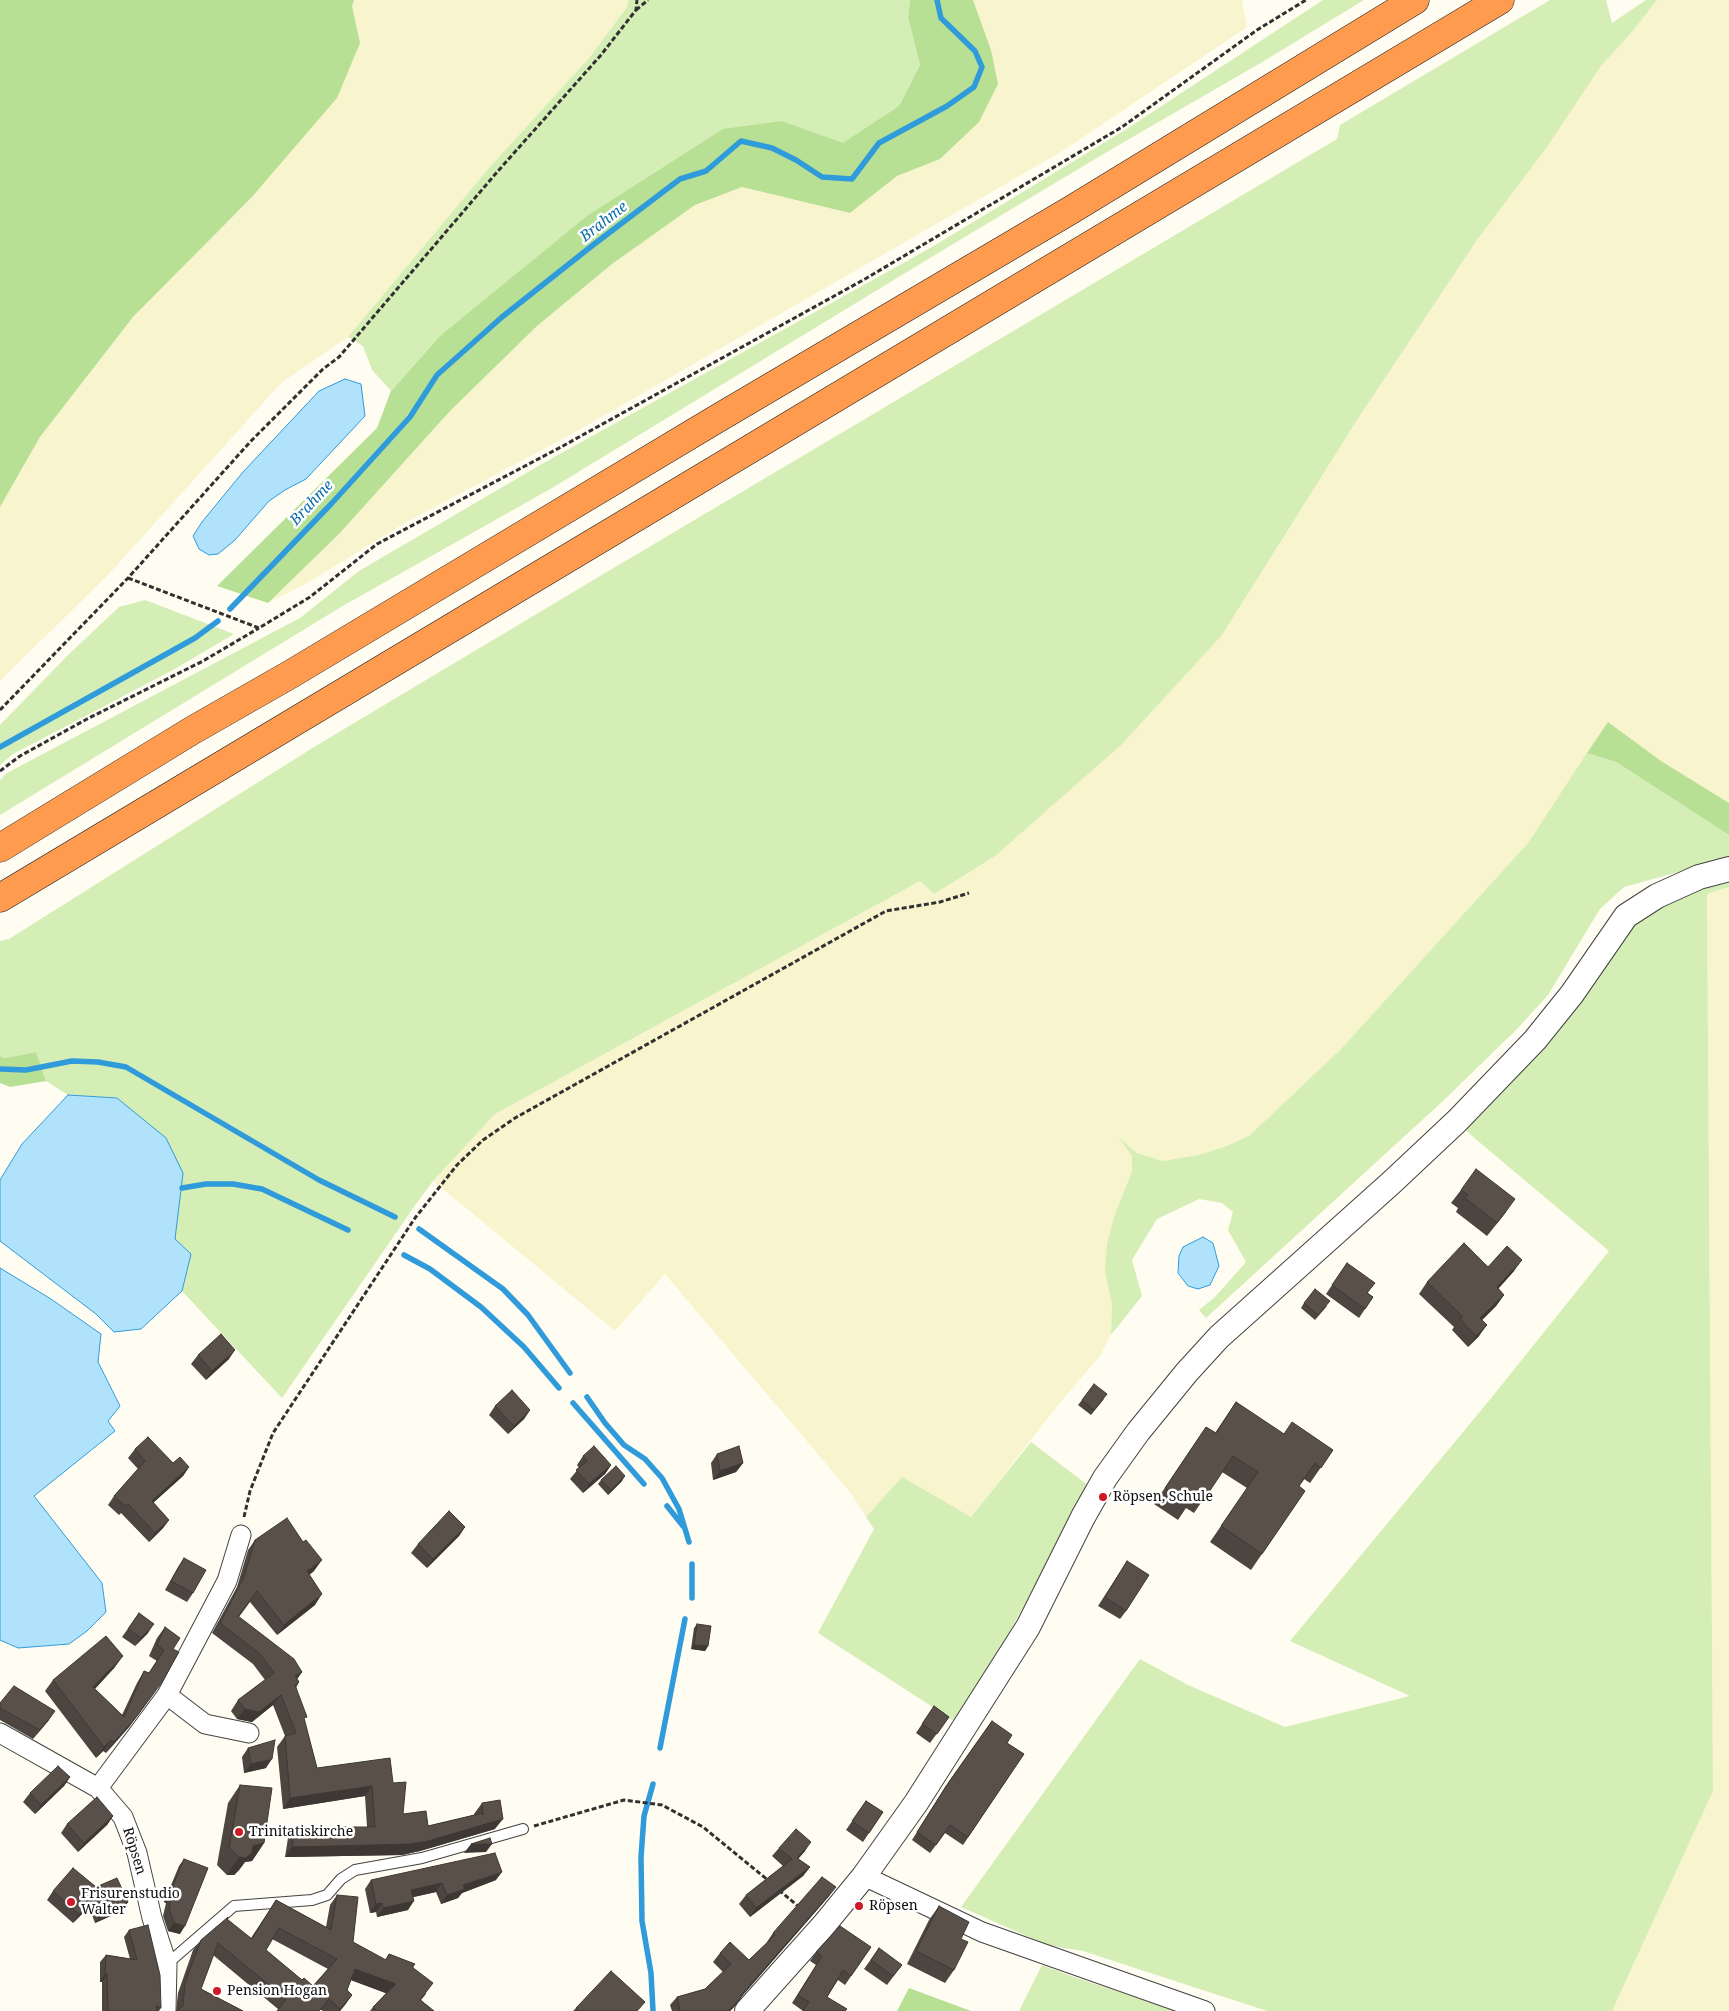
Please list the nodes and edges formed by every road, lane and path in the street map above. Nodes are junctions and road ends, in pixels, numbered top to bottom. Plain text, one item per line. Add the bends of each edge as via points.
1 (637, 0) edge
2 (648, 0) edge
3 (1306, 0) edge
4 (1415, 0) edge
5 (1500, 0) edge
6 (636, 10) junction
7 (128, 578) junction
8 (259, 628) junction
9 (0, 710) edge
10 (0, 771) edge
11 (0, 848) edge
12 (1729, 869) edge
13 (969, 893) dead end
14 (0, 898) edge
15 (241, 1535) joint
16 (168, 1695) junction
17 (0, 1733) edge
18 (249, 1733) dead end
19 (98, 1788) junction
20 (523, 1829) joint
21 (864, 1876) junction
22 (770, 1883) edge
23 (778, 1889) edge
24 (823, 1926) junction
25 (167, 1964) junction
26 (166, 2011) edge
27 (747, 2011) edge
28 (1205, 2011) edge

1 - 6 path
2 - 6 path
3 - 8 path via 1256,30 1113,132 865,280 377,544 310,598
4 - 11 highway via 1070,210 193,730
5 - 14 highway
6 - 7 path via 601,55 339,357 250,442
7 - 8 path
7 - 9 path
8 - 10 path via 203,661 20,756
12 - 21 street via 1699,877 1657,896 1626,916 1572,994 1535,1040 1457,1121 1219,1337 1186,1372 1104,1478 1028,1628 916,1803
13 - 15 path via 940,902 886,911 515,1118 483,1140 457,1165 415,1218 273,1433 250,1491
15 - 16 street via 227,1581
16 - 18 street via 205,1724
16 - 19 street
17 - 19 street, Röpsen
19 - 25 street, Röpsen via 123,1817 137,1854
20 - 22 path via 624,1800 662,1805 703,1827
20 - 25 lane via 422,1858 355,1870 327,1895 312,1900 234,1906
21 - 24 street
21 - 28 street via 982,1932
23 - 24 path
24 - 27 street
25 - 26 street, Röpsen

